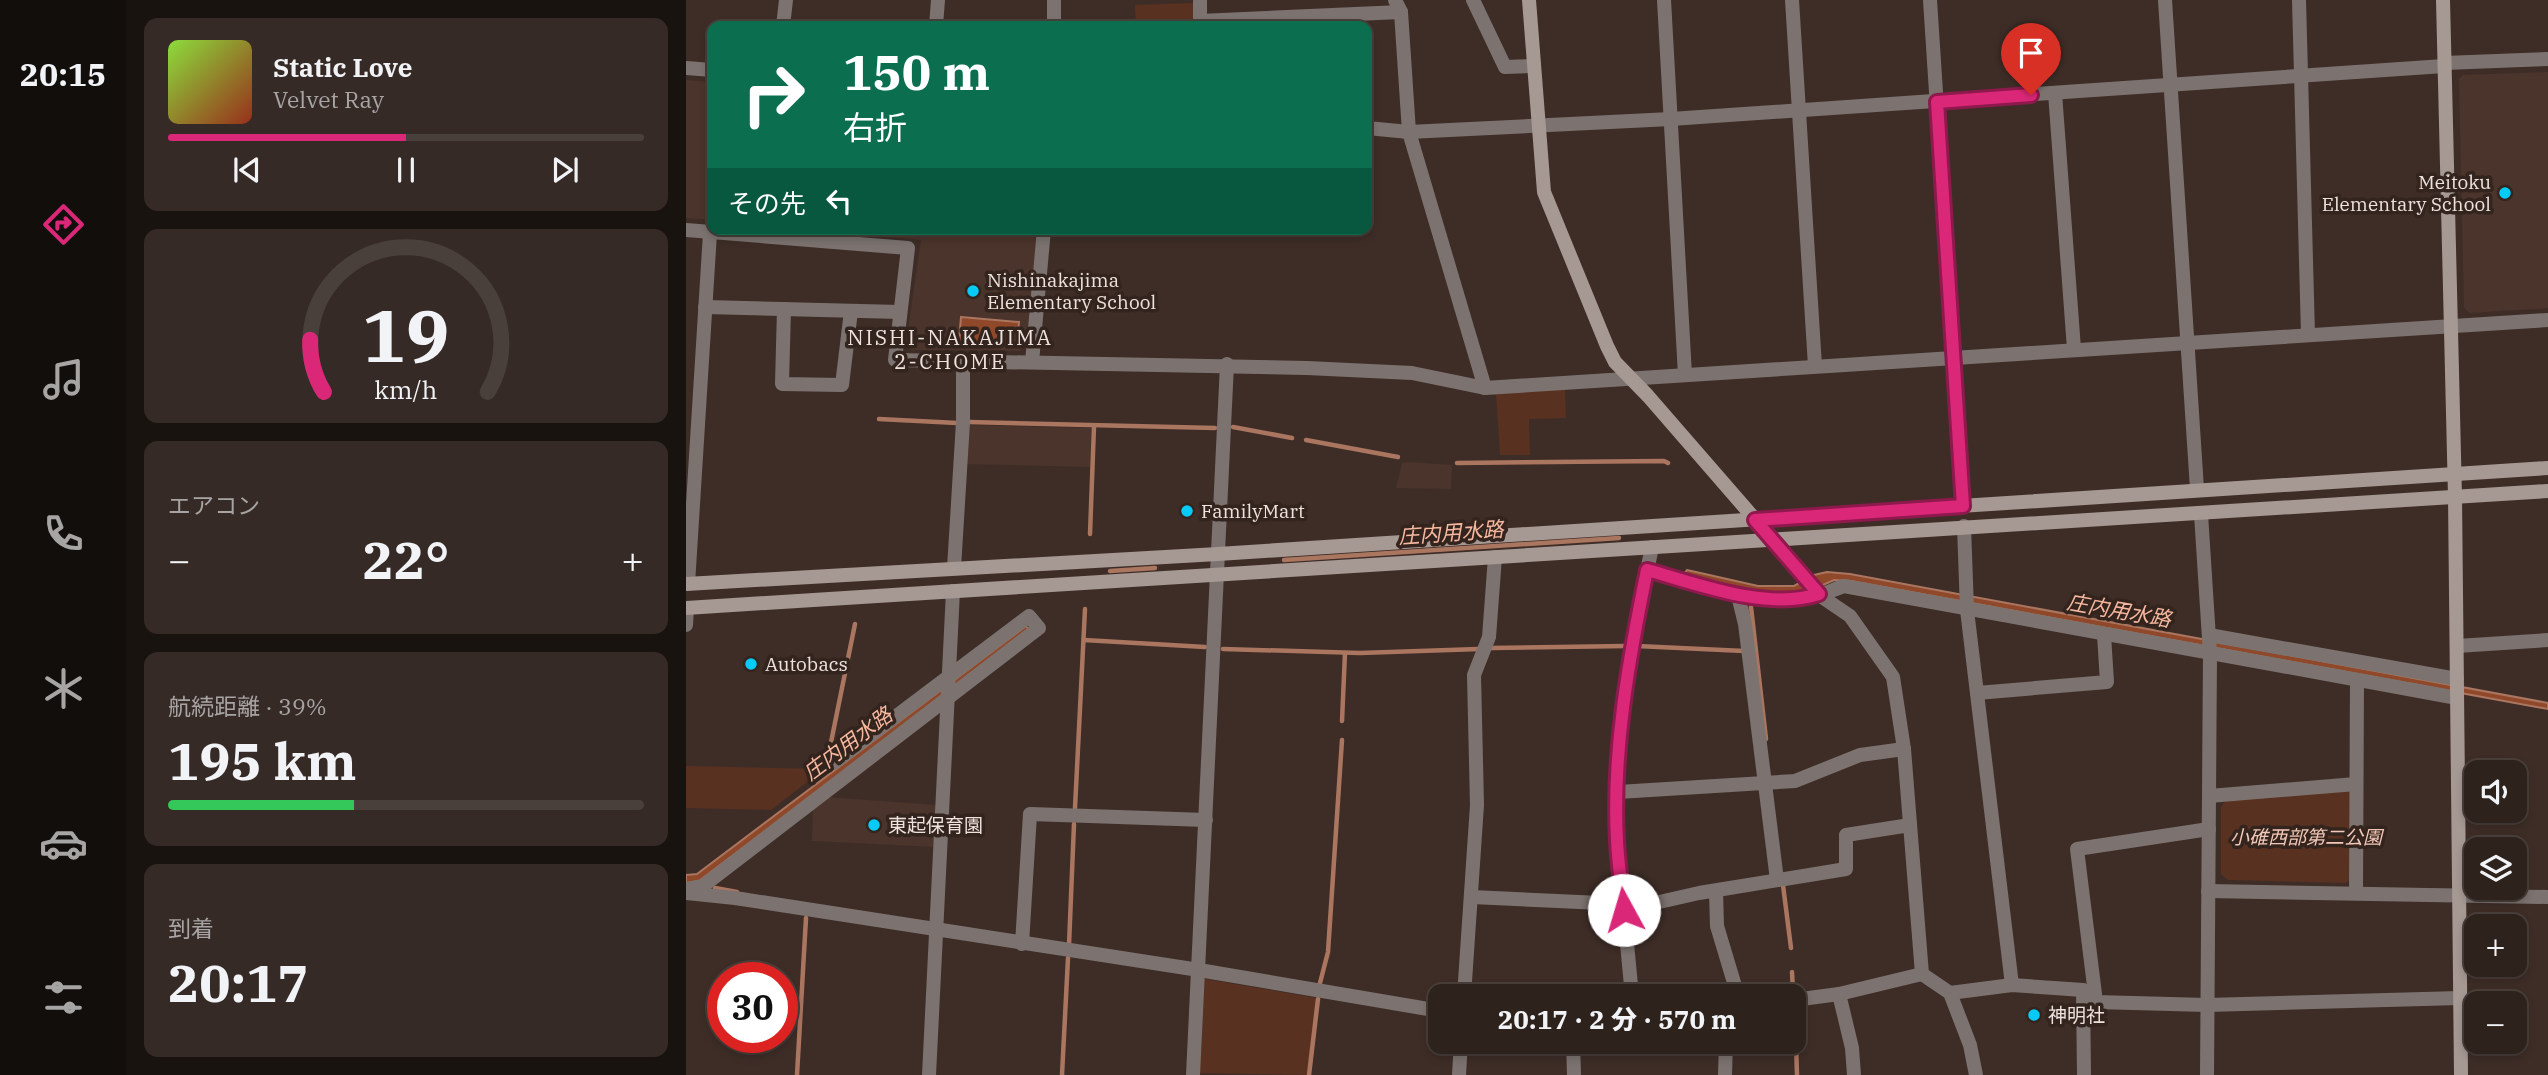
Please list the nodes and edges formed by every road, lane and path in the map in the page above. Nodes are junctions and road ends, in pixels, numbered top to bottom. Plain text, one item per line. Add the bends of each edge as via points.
1 (786, 0) edge
2 (938, 0) edge
3 (1054, 0) edge
4 (1200, 0) edge
5 (1474, 0) edge
6 (1529, 0) edge
7 (1664, 0) edge
8 (1793, 0) edge
9 (1930, 0) edge
10 (2165, 0) edge
11 (2299, 0) edge
12 (2443, 0) edge
13 (1398, 6) edge
14 (784, 21) edge
15 (936, 21) edge
16 (1054, 21) edge
17 (1200, 21) edge
18 (1223, 21) edge
19 (2548, 59) edge
20 (2444, 65) junction
21 (1533, 66) junction
22 (686, 68) edge
23 (707, 70) edge
24 (2301, 76) junction
25 (2171, 86) junction
26 (2055, 93) junction
27 (1937, 102) junction
28 (1798, 111) junction
29 (1671, 119) junction
30 (1538, 126) junction
31 (1372, 128) edge
32 (1409, 132) junction
33 (686, 230) edge
34 (707, 233) edge
35 (710, 235) edge
36 (736, 235) edge
37 (1043, 235) edge
38 (705, 307) junction
39 (784, 309) junction
40 (851, 311) junction
41 (900, 312) junction
42 (2548, 320) edge
43 (2451, 325) junction
44 (2308, 335) junction
45 (2189, 343) junction
46 (2074, 349) junction
47 (1952, 357) junction
48 (963, 361) junction
49 (1032, 362) junction
50 (1227, 364) junction
51 (1815, 366) junction
52 (1685, 374) junction
53 (1630, 378) junction
54 (1485, 388) junction
55 (2548, 468) edge
56 (2455, 474) junction
57 (2197, 489) junction
58 (2548, 491) edge
59 (2455, 496) junction
60 (1963, 506) junction
61 (2201, 514) junction
62 (1755, 520) junction
63 (1964, 526) junction
64 (1772, 539) junction
65 (1652, 547) junction
66 (688, 550) edge
67 (1218, 554) junction
68 (1495, 557) junction
69 (954, 568) junction
70 (1647, 570) junction
71 (1218, 575) junction
72 (687, 584) edge
73 (953, 591) junction
74 (1818, 592) junction
75 (1738, 595) junction
76 (1967, 603) junction
77 (686, 608) edge
78 (686, 625) edge
79 (2104, 635) junction
80 (2548, 640) edge
81 (2209, 644) junction
82 (2457, 646) junction
83 (2357, 681) junction
84 (948, 689) junction
85 (2457, 689) junction
86 (1977, 693) junction
87 (1904, 749) junction
88 (834, 763) dead end
89 (1765, 784) junction
90 (2357, 784) junction
91 (1618, 792) junction
92 (2209, 796) junction
93 (1206, 820) junction
94 (1910, 825) junction
95 (2209, 829) junction
96 (1777, 880) junction
97 (686, 891) edge
98 (1716, 891) junction
99 (2208, 891) junction
100 (2356, 894) junction
101 (2459, 895) junction
102 (1472, 897) junction
103 (2548, 897) edge
104 (1624, 907) junction
105 (936, 931) junction
106 (1022, 944) junction
107 (1199, 970) junction
108 (1922, 974) junction
109 (1465, 984) edge
110 (1631, 984) edge
111 (1734, 984) edge
112 (2012, 985) junction
113 (2083, 990) junction
114 (1950, 993) junction
115 (1839, 994) junction
116 (1806, 998) edge
117 (2460, 998) junction
118 (2096, 1002) junction
119 (2207, 1005) junction
120 (1428, 1009) edge
121 (1460, 1054) edge
122 (1573, 1054) edge
123 (1726, 1054) edge
124 (929, 1075) edge
125 (1193, 1075) edge
126 (1459, 1075) edge
127 (1574, 1075) edge
128 (1725, 1075) edge
129 (1854, 1075) edge
130 (1976, 1075) edge
131 (2084, 1075) edge
132 (2207, 1075) edge
133 (2461, 1075) edge

1 - 14 street
2 - 15 street
3 - 16 street
4 - 17 street
5 - 21 street via 1505,67
6 - 21 street
7 - 29 street
8 - 28 street
9 - 27 street
10 - 25 street
11 - 24 street
12 - 20 street
13 - 18 street
13 - 32 street
19 - 20 street
20 - 24 street
20 - 43 street
21 - 30 street
22 - 23 street
24 - 25 street
24 - 44 street
25 - 26 street
25 - 45 street
26 - 27 street
26 - 46 street
27 - 28 street
27 - 47 street
28 - 29 street
28 - 51 street
29 - 30 street
29 - 52 street
30 - 32 street
30 - 53 street via 1544,192 1606,346
31 - 32 street
32 - 54 street
33 - 34 street
35 - 38 street
36 - 41 street via 908,248
37 - 49 street
38 - 39 street
38 - 66 street
39 - 40 street
39 - 40 street via 782,384 842,385
40 - 41 street
41 - 48 street via 895,360
42 - 43 street
43 - 44 street
43 - 56 street
44 - 45 street
45 - 46 street
45 - 57 street
46 - 47 street
47 - 51 street
47 - 60 street
48 - 49 street
48 - 69 street
49 - 50 street
50 - 54 street via 1412,373
50 - 67 street
51 - 52 street
52 - 53 street
53 - 54 street
53 - 62 street
55 - 56 street
56 - 57 street
56 - 59 street
57 - 60 street
58 - 59 street
59 - 61 street
59 - 82 street
60 - 62 street
61 - 63 street
61 - 81 street
62 - 64 street
62 - 67 street
63 - 64 street
63 - 76 street
64 - 65 street
64 - 74 street
65 - 68 street
65 - 70 street
66 - 72 street
67 - 69 street
67 - 71 street
68 - 71 street
68 - 102 street via 1489,637 1474,675 1477,805
69 - 72 street
70 - 75 street
70 - 91 street via 1632,642
71 - 73 street
71 - 93 street
73 - 77 street
73 - 84 street
74 - 75 street via 1789,599
74 - 76 street via 1844,586
74 - 87 street via 1850,616 1893,677
75 - 89 street
76 - 79 street
76 - 86 street
77 - 78 street
79 - 81 street
79 - 86 street via 2107,682
80 - 82 street
81 - 83 street
81 - 85 street
81 - 92 street
82 - 85 street
83 - 85 street
83 - 90 street
84 - 84 street via 1029,616 1039,628
84 - 88 street
84 - 97 street via 703,886
84 - 105 street
85 - 101 street
86 - 112 street
87 - 89 street via 1860,755 1795,782
87 - 94 street
89 - 91 street
89 - 96 street
90 - 92 street
90 - 100 street
91 - 104 street
92 - 95 street
93 - 106 street via 1030,814
93 - 107 street
94 - 96 street via 1846,835 1846,869
94 - 108 street
95 - 99 street
95 - 118 street via 2077,849
96 - 98 street
97 - 105 street
98 - 104 street
98 - 111 street via 1717,926
99 - 100 street
99 - 119 street
100 - 101 street
101 - 103 street
101 - 117 street
102 - 104 street
102 - 109 street
104 - 110 street
105 - 106 street
105 - 124 street
106 - 107 street
107 - 120 street
107 - 125 street
108 - 114 street
108 - 115 street
112 - 113 street
112 - 114 street
113 - 118 street
113 - 131 street
114 - 130 street
115 - 116 street
115 - 129 street
117 - 119 street
117 - 133 street
118 - 119 street
119 - 132 street
121 - 126 street
122 - 127 street
123 - 128 street

